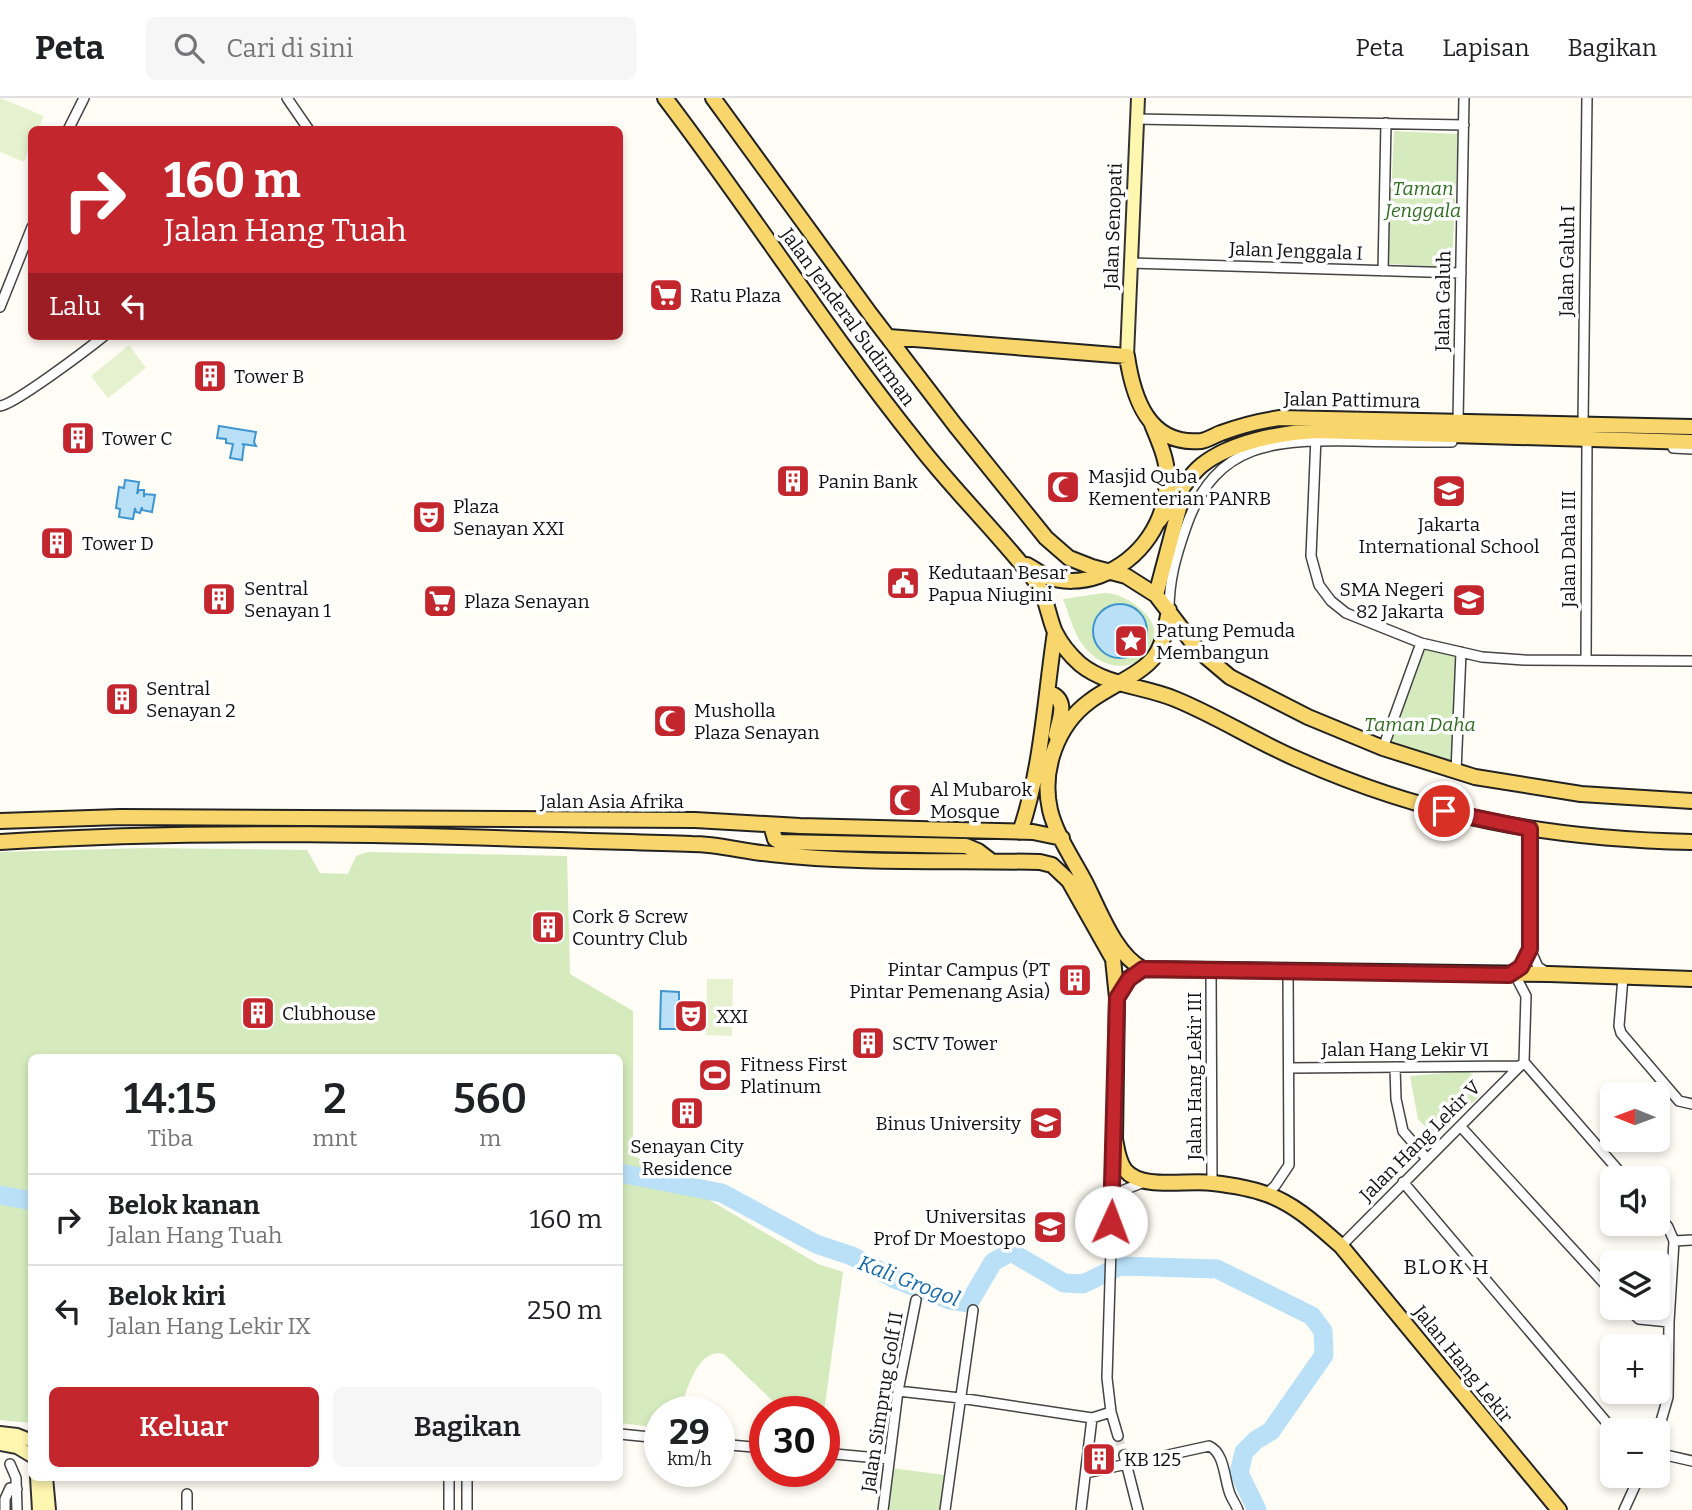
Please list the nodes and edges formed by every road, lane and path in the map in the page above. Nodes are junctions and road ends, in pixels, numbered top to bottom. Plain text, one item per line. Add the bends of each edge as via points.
1 (85, 98) edge
2 (287, 98) edge
3 (665, 98) edge
4 (713, 98) edge
5 (1138, 98) edge
6 (1464, 98) edge
7 (1587, 98) edge
8 (1136, 119) junction
9 (1386, 123) junction
10 (1464, 125) junction
11 (70, 126) edge
12 (306, 126) edge
13 (28, 237) edge
14 (1130, 263) junction
15 (1383, 271) junction
16 (1461, 273) junction
17 (0, 307) edge
18 (889, 337) junction
19 (99, 340) edge
20 (1127, 356) junction
21 (0, 406) edge
22 (1458, 421) junction
23 (1152, 424) junction
24 (1583, 424) junction
25 (1692, 427) edge
26 (1316, 436) junction
27 (1587, 442) junction
28 (1692, 442) edge
29 (1692, 449) edge
30 (1186, 485) junction
31 (1159, 521) junction
32 (1009, 551) junction
33 (1108, 572) junction
34 (1156, 595) junction
35 (1169, 610) junction
36 (1055, 632) junction
37 (1422, 643) junction
38 (1461, 652) junction
39 (1586, 660) junction
40 (1692, 661) edge
41 (1118, 683) junction
42 (1048, 692) junction
43 (1055, 742) junction
44 (1383, 748) junction
45 (1456, 772) junction
46 (1692, 801) edge
47 (1028, 808) junction
48 (1050, 809) junction
49 (324, 818) junction
50 (0, 821) edge
51 (771, 825) junction
52 (1530, 829) junction
53 (1020, 832) junction
54 (324, 836) junction
55 (1062, 838) junction
56 (0, 842) edge
57 (1692, 842) edge
58 (991, 861) junction
59 (1530, 949) junction
60 (1143, 969) junction
61 (1211, 970) junction
62 (1288, 971) junction
63 (1549, 974) junction
64 (1512, 975) junction
65 (1623, 977) junction
66 (1692, 979) edge
67 (1117, 998) junction
68 (1522, 1064) junction
69 (1395, 1067) junction
70 (1290, 1068) junction
71 (1692, 1104) edge
72 (1461, 1127) junction
73 (1115, 1139) junction
74 (1427, 1158) junction
75 (1614, 1166) edge
76 (1144, 1182) junction
77 (1212, 1182) junction
78 (1403, 1182) junction
79 (1266, 1194) junction
80 (1112, 1199) junction
81 (1670, 1232) edge
82 (1692, 1240) edge
83 (1674, 1241) junction
84 (1341, 1246) junction
85 (1600, 1279) edge
86 (916, 1300) dead end
87 (973, 1310) dead end
88 (1649, 1320) edge
89 (1669, 1322) junction
90 (898, 1391) junction
91 (960, 1398) junction
92 (1111, 1412) junction
93 (1092, 1418) junction
94 (1604, 1418) edge
95 (1662, 1418) edge
96 (0, 1433) edge
97 (623, 1434) edge
98 (644, 1436) edge
99 (1118, 1436) tunnel mouth
100 (28, 1439) edge
101 (0, 1444) edge
102 (28, 1453) edge
103 (840, 1454) edge
104 (1670, 1456) edge
105 (888, 1459) junction
106 (1126, 1460) junction
107 (1692, 1461) edge
108 (10, 1464) dead end
109 (1086, 1472) junction
110 (37, 1481) edge
111 (46, 1481) edge
112 (449, 1481) edge
113 (467, 1481) edge
114 (1634, 1488) edge
115 (17, 1489) junction
116 (187, 1494) dead end
117 (5, 1510) edge
118 (17, 1510) edge
119 (39, 1510) edge
120 (49, 1510) edge
121 (187, 1510) edge
122 (449, 1510) edge
123 (467, 1510) edge
124 (883, 1510) edge
125 (945, 1510) edge
126 (1081, 1510) edge
127 (1138, 1510) edge
128 (1238, 1510) edge
129 (1558, 1510) edge
130 (1624, 1510) edge

1 - 11 street
2 - 12 street
3 - 32 main road, Jalan Jenderal Sudirman via 917,444
4 - 18 main road, Jalan Jenderal Sudirman
5 - 8 main road, Jalan Senopati
6 - 10 street, Jalan Galuh
7 - 24 street, Jalan Galuh I
8 - 9 street
8 - 14 main road, Jalan Senopati
9 - 10 street
9 - 15 street
10 - 16 street, Jalan Galuh
13 - 17 street
14 - 15 street, Jalan Jenggala I
14 - 20 main road, Jalan Senopati
15 - 16 street, Jalan Jenggala I
16 - 22 street, Jalan Galuh
18 - 20 main road, Jalan Jenderal Sudirman
18 - 33 main road, Jalan Jenderal Sudirman via 1046,538 1069,558
19 - 21 street
20 - 23 main road via 1136,399
22 - 23 main road, Jalan Pattimura via 1280,418 1201,440 1174,436
22 - 24 main road, Jalan Pattimura
23 - 31 main road via 1167,473
24 - 25 main road, Jalan Pattimura
26 - 27 main road, Jalan Pattimura
26 - 30 main road, Jalan Pattimura via 1284,433 1259,438 1214,457
26 - 35 street, Jalan Pattimura via 1255,448 1238,457 1204,490 1176,555
26 - 37 street via 1311,556 1319,585 1346,613
27 - 28 main road, Jalan Pattimura
27 - 29 street, Jalan Pattimura
27 - 39 street, Jalan Daha III
30 - 31 main road, Jalan Pattimura
30 - 34 main road
31 - 33 main road via 1131,559
32 - 33 main road via 1053,579 1085,579
32 - 36 main road via 1038,584
33 - 34 main road, Jalan Jenderal Sudirman via 1131,578
34 - 35 main road, Jalan Jenderal Sudirman
35 - 41 main road via 1154,657
35 - 44 main road, Jalan Jenderal Sudirman via 1198,650 1230,677
36 - 41 main road via 1082,665
36 - 42 main road
37 - 38 street
37 - 44 street
38 - 39 street via 1499,659
38 - 45 street
39 - 40 street
41 - 43 main road via 1078,710
41 - 52 main road via 1175,699 1296,759 1368,788 1462,817
42 - 43 main road via 1057,695 1061,703
42 - 47 main road
43 - 48 main road
44 - 45 main road, Jalan Jenderal Sudirman
45 - 46 main road, Jalan Jenderal Sudirman via 1581,794
47 - 48 main road via 1038,813
47 - 53 main road
48 - 55 main road
49 - 50 main road, Jalan Asia Afrika
49 - 51 main road, Jalan Asia Afrika via 695,820
49 - 54 main road
51 - 53 main road, Jalan Asia Afrika
51 - 58 main road via 780,842 966,846
52 - 57 main road
52 - 59 street
53 - 55 main road, Jalan Asia Afrika
54 - 56 main road, Jalan Asia Afrika via 100,835
54 - 58 main road, Jalan Asia Afrika via 695,844 770,854
55 - 60 main road via 1118,946
58 - 67 main road, Jalan Asia Afrika via 1052,865 1069,881 1113,959
59 - 63 street via 1538,967
59 - 64 street
60 - 61 main road
60 - 67 main road via 1129,979
61 - 62 main road
61 - 77 street, Jalan Hang Lekir III
62 - 64 main road
62 - 70 street
63 - 64 main road
63 - 65 main road
64 - 68 street via 1526,996
65 - 66 main road
65 - 71 street via 1621,1033 1679,1101
67 - 73 main road, Jalan Asia Afrika
68 - 69 street, Jalan Hang Lekir VI
68 - 72 street, Jalan Hang Lekir V
68 - 75 street
69 - 70 street, Jalan Hang Lekir VI
69 - 74 street via 1403,1131
70 - 79 street via 1289,1165
72 - 74 street, Jalan Hang Lekir V
72 - 85 street
73 - 76 main road via 1126,1171
73 - 80 street
74 - 78 street, Jalan Hang Lekir V
76 - 77 main road, Jalan Hang Lekir
76 - 80 street, Jalan Hang Lekir
77 - 79 main road, Jalan Hang Lekir
78 - 84 street, Jalan Hang Lekir V
78 - 94 street
79 - 84 main road, Jalan Hang Lekir via 1296,1209
80 - 92 street via 1107,1378
81 - 83 street
82 - 83 street
83 - 89 street
84 - 129 main road, Jalan Hang Lekir
86 - 90 street, Jalan Simprug Golf II
87 - 91 street
88 - 89 street
89 - 95 street via 1668,1397
90 - 91 street
90 - 105 street, Jalan Simprug Golf II
91 - 93 street
91 - 125 street
92 - 93 street
92 - 99 street
93 - 109 street
96 - 100 main road
97 - 98 street
101 - 102 main road
103 - 105 street
104 - 107 street
105 - 124 street, Jalan Simprug Golf II
106 - 109 street
106 - 127 street
106 - 128 street via 1215,1448
108 - 115 street
109 - 126 street
110 - 119 main road
111 - 120 main road
112 - 122 street
113 - 123 street
114 - 130 street
115 - 117 street via 10,1488
115 - 118 street
116 - 121 street

